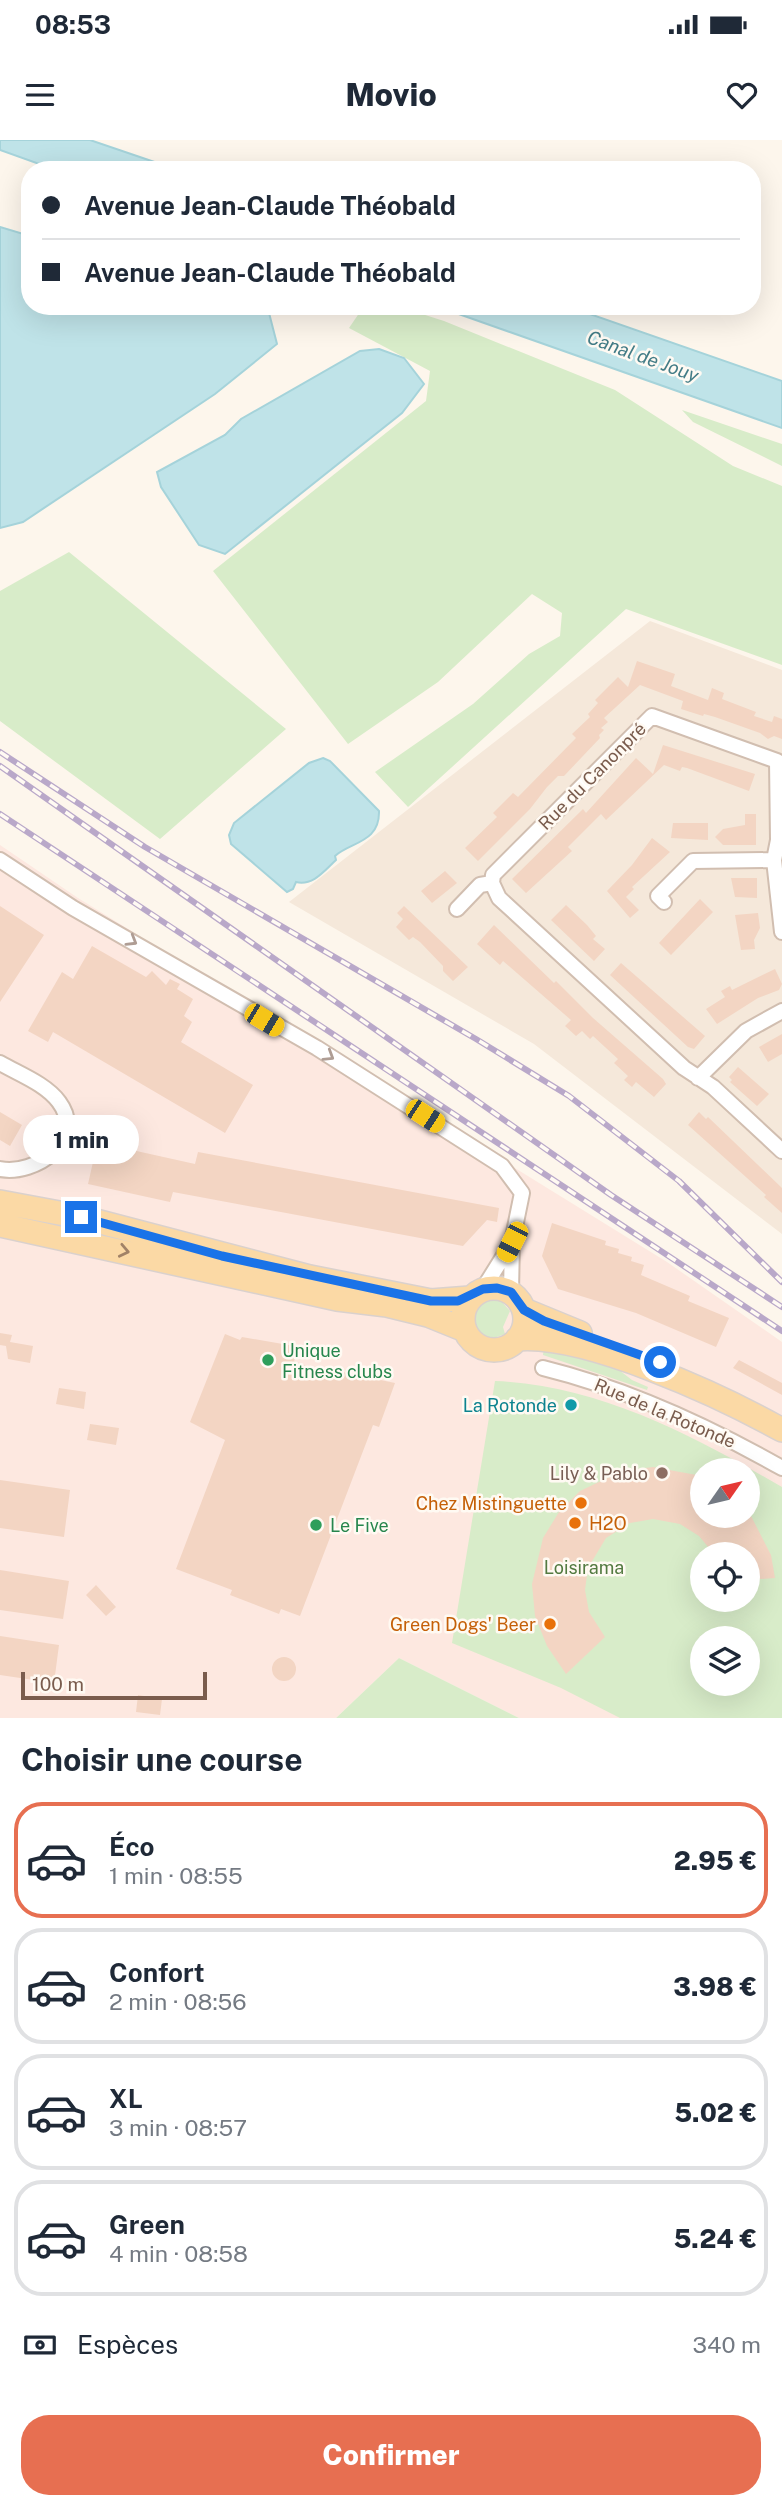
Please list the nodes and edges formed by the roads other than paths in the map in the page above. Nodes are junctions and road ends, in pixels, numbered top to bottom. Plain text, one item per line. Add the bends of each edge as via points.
1 (0, 860) edge
2 (774, 860) junction
3 (492, 883) junction
4 (664, 902) dead end
5 (457, 909) dead end
6 (782, 932) edge
7 (782, 1011) edge
8 (0, 1063) edge
9 (698, 1077) junction
10 (782, 1151) edge
11 (0, 1170) edge
12 (0, 1200) edge
13 (0, 1225) edge
14 (512, 1242) junction
15 (477, 1294) junction
16 (517, 1301) junction
17 (465, 1330) junction
18 (517, 1339) junction
19 (543, 1368) dead end
20 (782, 1419) edge
21 (782, 1430) edge
22 (782, 1468) edge

1 -> 14 street via 73,908 317,1048 490,1158 517,1182 523,1202
2 - 3 street, Rue du Canonpré via 777,761 653,716 498,868
2 - 4 street via 693,861 658,896
2 - 6 street, Rue du Canonpré
3 - 5 street, Rue du Canonpré via 480,885
3 - 9 street via 499,898
7 - 9 street via 746,1031
8 - 11 street via 61,1104 66,1132 45,1161 29,1169
9 - 10 street
12 - 15 main road via 310,1277 431,1301 444,1303
13 -> 17 main road via 337,1299 387,1305
14 - 15 street
14 - 16 street
15 - 16 main road via 497,1288
15 - 17 main road via 462,1319
16 - 18 main road via 522,1330
16 - 20 main road via 697,1376
17 - 18 main road via 473,1342 486,1349 501,1349
18 - 21 main road via 555,1340 614,1357 733,1404
19 - 22 street, Rue de la Rotonde via 622,1391

